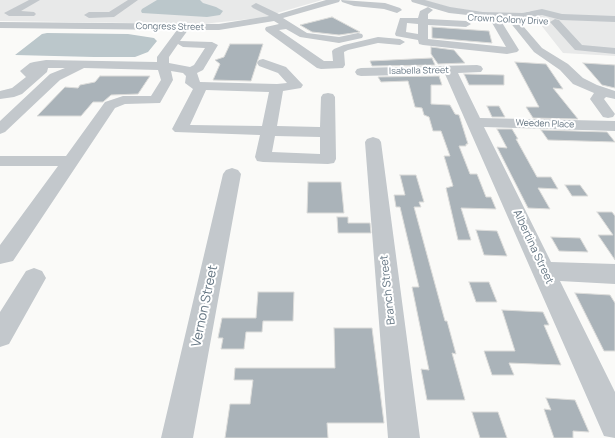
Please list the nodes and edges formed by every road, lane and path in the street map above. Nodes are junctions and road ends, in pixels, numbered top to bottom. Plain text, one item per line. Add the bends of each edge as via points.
1 (36, 0) edge
2 (134, 0) edge
3 (336, 0) edge
4 (345, 0) edge
5 (415, 0) edge
6 (404, 2) dead end
7 (276, 7) dead end
8 (260, 8) junction
9 (397, 10) dead end
10 (428, 10) junction
11 (41, 14) dead end
12 (246, 14) dead end
13 (534, 14) junction
14 (79, 15) dead end
15 (277, 18) junction
16 (615, 19) edge
17 (423, 20) junction
18 (514, 20) junction
19 (556, 23) junction
20 (498, 24) junction
21 (0, 25) edge
22 (289, 25) junction
23 (615, 26) edge
24 (189, 28) junction
25 (422, 38) junction
26 (373, 41) junction
27 (400, 42) dead end
28 (183, 44) junction
29 (615, 51) edge
30 (473, 56) dead end
31 (550, 58) junction
32 (263, 63) dead end
33 (85, 64) junction
34 (108, 65) junction
35 (163, 66) junction
36 (450, 70) junction
37 (477, 70) dead end
38 (190, 72) junction
39 (361, 72) dead end
40 (47, 85) junction
41 (202, 86) junction
42 (277, 88) junction
43 (608, 94) edge
44 (0, 95) edge
45 (328, 97) dead end
46 (612, 120) edge
47 (476, 122) junction
48 (0, 128) edge
49 (268, 131) junction
50 (328, 132) junction
51 (373, 142) dead end
52 (0, 161) edge
53 (71, 161) junction
54 (232, 174) dead end
55 (0, 255) edge
56 (544, 271) junction
57 (615, 274) edge
58 (34, 278) dead end
59 (0, 335) edge
60 (615, 425) edge
61 (177, 438) edge
62 (404, 438) edge

1 - 11 street via 8,13
2 - 14 street via 111,15
3 - 15 street, Congress Street
4 - 9 street
5 - 18 street, Crown Colony Drive via 454,11
6 - 10 street, Crown Colony Drive
7 - 8 street
8 - 12 street
8 - 15 street
10 - 17 street via 424,12
10 - 20 street, Crown Colony Drive
13 - 18 street, Crown Colony Drive
13 - 19 street, Crown Colony Drive via 549,13
13 - 19 street via 534,18
15 - 22 street
15 - 24 street, Congress Street via 238,25
16 - 19 street
17 - 20 street
17 - 25 street
17 - 25 street via 403,20 400,34
18 - 19 street, Crown Colony Drive
18 - 20 street, Crown Colony Drive
18 - 31 street via 538,50
19 - 23 street via 580,29 591,25
19 - 29 street via 580,48
20 - 25 street via 513,50 426,43 422,42
21 - 24 street, Congress Street
22 - 26 street via 309,37 343,40 363,35
22 - 26 street via 270,29 321,65 339,65 340,50
24 - 28 street
24 - 35 street via 164,55
26 - 27 street
28 - 35 street via 174,58
28 - 38 street via 212,45 199,68
30 - 31 street
31 - 43 street via 581,83
32 - 42 street via 282,70 296,85
33 - 34 street
33 - 40 street via 60,74
33 - 44 street via 47,67 17,91
34 - 35 street
34 - 40 street via 98,72 61,84
35 - 38 street via 183,68
35 - 53 street via 167,80 155,100 123,100 111,104
36 - 37 street, Isabella Street
36 - 39 street, Isabella Street
36 - 47 street, Albertina Street
38 - 41 street via 192,83 195,86
40 - 48 street
41 - 42 street
41 - 49 street via 180,129
42 - 49 street
43 - 46 street via 597,100
45 - 50 street
46 - 47 street, Weeden Place
47 - 56 street, Albertina Street
49 - 50 street
49 - 50 street via 263,157 328,159
51 - 62 street, Branch Street
52 - 53 street
53 - 55 street via 5,255
54 - 61 street, Vernon Street
56 - 57 street
56 - 60 street, Albertina Street
58 - 59 street

